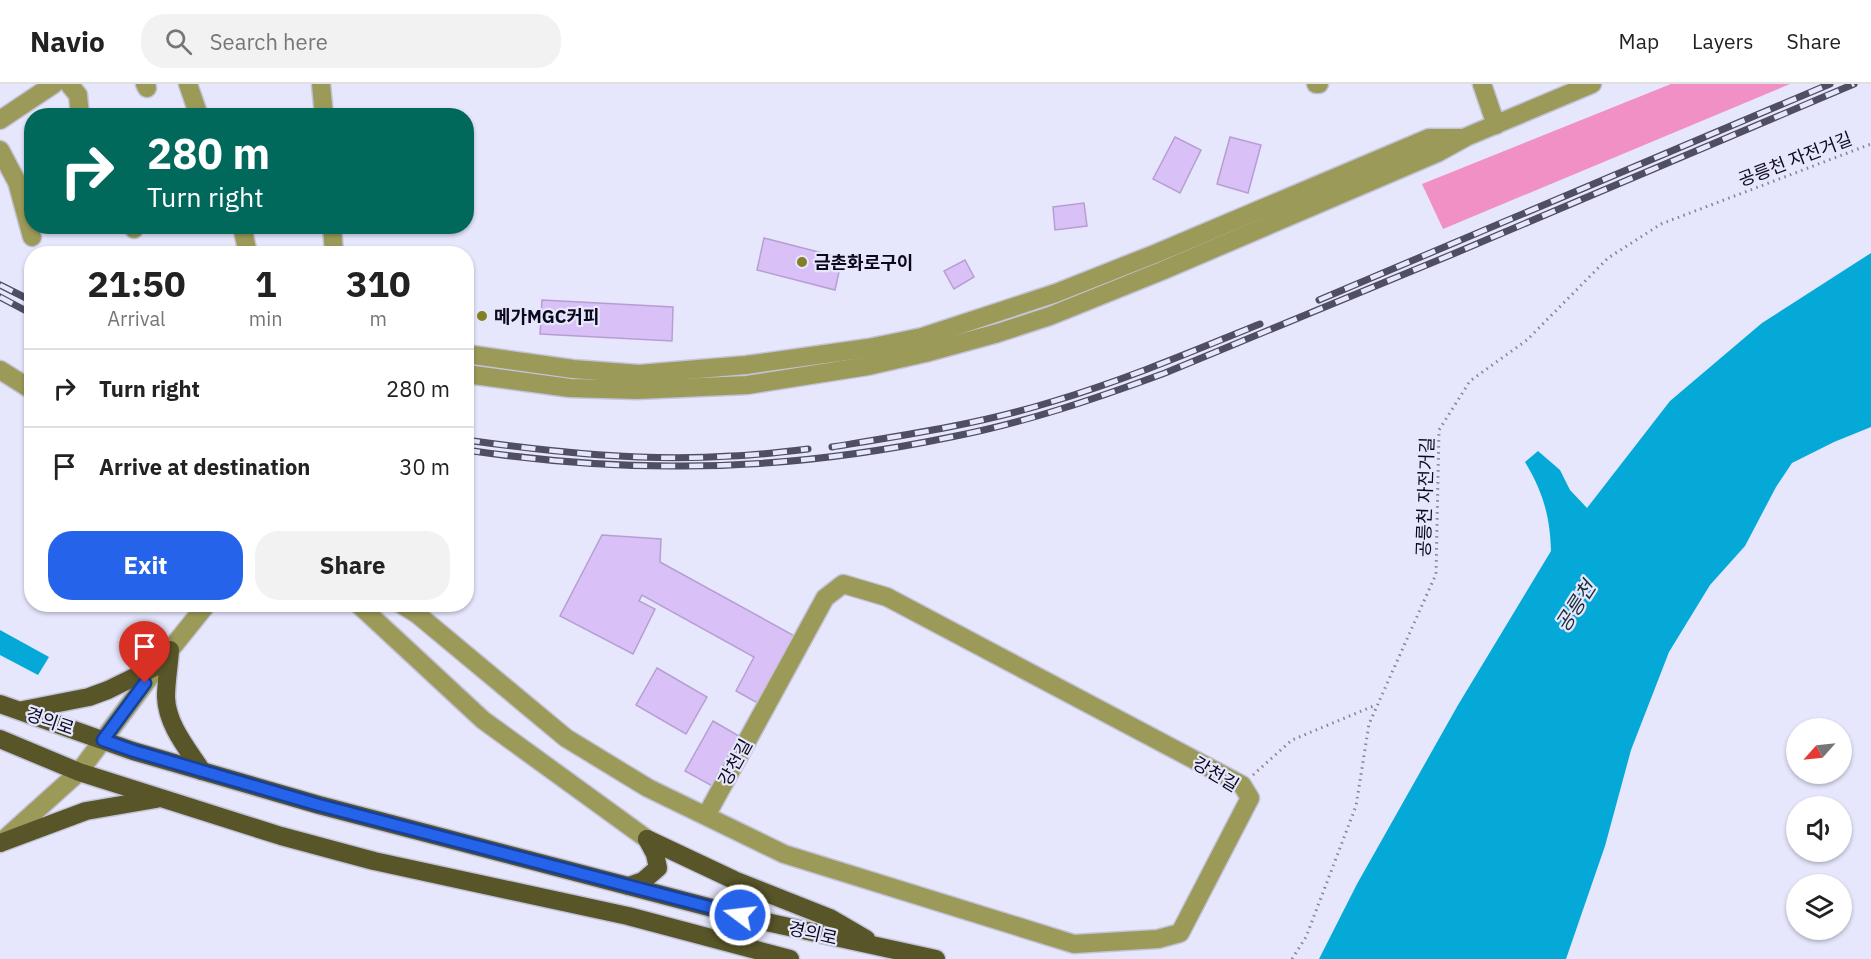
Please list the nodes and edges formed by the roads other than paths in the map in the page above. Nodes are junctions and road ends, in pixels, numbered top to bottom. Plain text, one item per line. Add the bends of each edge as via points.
1 (54, 84) edge
2 (69, 84) edge
3 (188, 84) edge
4 (321, 84) edge
5 (1482, 84) edge
6 (1592, 84) edge
7 (79, 108) edge
8 (196, 108) edge
9 (323, 108) edge
10 (0, 120) edge
11 (1496, 124) junction
12 (1466, 137) junction
13 (0, 150) edge
14 (24, 210) edge
15 (31, 234) edge
16 (32, 237) dead end
17 (474, 355) edge
18 (474, 375) edge
19 (4, 380) edge
20 (24, 387) edge
21 (201, 612) edge
22 (367, 612) edge
23 (414, 612) edge
24 (165, 657) junction
25 (0, 704) edge
26 (20, 711) junction
27 (0, 739) edge
28 (103, 740) junction
29 (202, 771) junction
30 (79, 772) junction
31 (161, 798) junction
32 (706, 816) junction
33 (647, 839) junction
34 (0, 843) edge
35 (629, 886) junction
36 (883, 948) junction
37 (790, 959) edge
38 (936, 959) edge

1 - 10 street
2 - 7 street via 78,95
3 - 8 street
4 - 9 street
5 - 11 street
6 - 11 street
11 - 12 street
12 - 17 street via 1429,138 1056,293 922,337 746,365 639,374
12 - 18 street via 1437,153 1050,316 925,353 747,385 637,390 570,388
13 - 14 street
15 - 16 street
19 - 20 street
21 - 24 street
22 - 33 street via 483,720
23 - 32 street, 강천길 via 566,738 648,788
24 - 26 main road via 90,697
24 - 28 street
24 - 29 main road via 169,716
25 - 26 main road, 경의로
26 - 28 main road, 경의로
27 - 30 main road, 경의로
28 - 29 main road, 경의로
28 - 30 street
29 - 35 main road, 경의로
30 - 31 main road, 경의로
30 - 34 street
31 - 34 main road via 86,811
31 - 37 main road, 경의로 via 374,861 628,916
32 - 32 street, 강천길 via 784,854 1074,944 1158,939 1180,933 1250,798 1242,785 887,597 843,584 825,598
33 - 35 main road via 658,868 643,881
33 - 36 main road via 734,880 830,918
35 - 36 main road, 경의로
36 - 38 main road, 경의로

